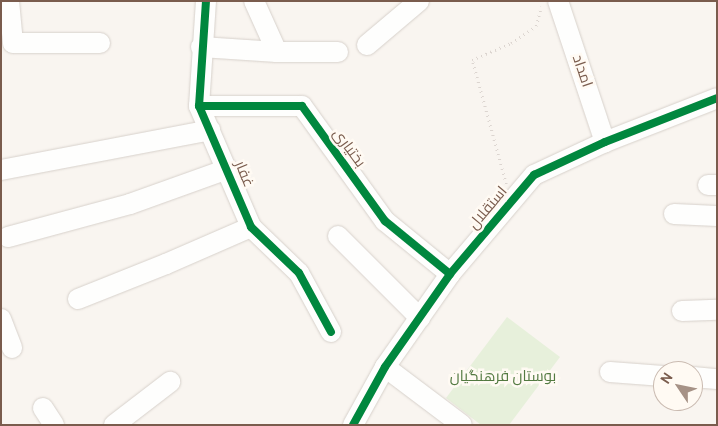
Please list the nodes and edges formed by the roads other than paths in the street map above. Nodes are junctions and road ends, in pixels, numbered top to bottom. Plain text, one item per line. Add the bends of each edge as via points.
1 (9, 1) edge
2 (206, 1) edge
3 (254, 1) edge
4 (419, 1) edge
5 (558, 1) edge
6 (100, 43) dead end
7 (367, 45) dead end
8 (201, 47) junction
9 (278, 52) junction
10 (338, 52) dead end
11 (717, 98) edge
12 (199, 106) junction
13 (210, 130) junction
14 (605, 142) junction
15 (228, 169) junction
16 (1, 170) edge
17 (674, 214) dead end
18 (717, 216) edge
19 (251, 226) junction
20 (338, 236) dead end
21 (8, 237) dead end
22 (450, 274) junction
23 (78, 299) dead end
24 (717, 310) edge
25 (682, 311) dead end
26 (420, 318) junction
27 (1, 319) edge
28 (331, 332) dead end
29 (12, 348) dead end
30 (385, 367) junction
31 (610, 372) dead end
32 (653, 375) edge
33 (703, 378) edge
34 (717, 379) edge
35 (170, 382) dead end
36 (456, 423) edge
37 (114, 425) edge
38 (353, 425) edge

1 - 6 street via 13,42
2 - 8 street, غفار
3 - 9 street
4 - 7 street
5 - 14 street, امداد
8 - 9 street
8 - 12 street, غفار
9 - 10 street
11 - 14 street, استقلال
12 - 13 street, غفار
12 - 22 street, بختیاری via 302,106 385,221
13 - 15 street, غفار
13 - 16 street
14 - 22 street, استقلال via 534,175
15 - 19 street, غفار
15 - 21 street via 130,204
17 - 18 street
19 - 23 street
19 - 28 street, غفار via 299,273
20 - 26 street
22 - 26 street, استقلال
24 - 25 street
26 - 30 street, استقلال
27 - 29 street
30 - 36 street
30 - 38 street, استقلال
31 - 32 street
33 - 34 street
35 - 37 street

